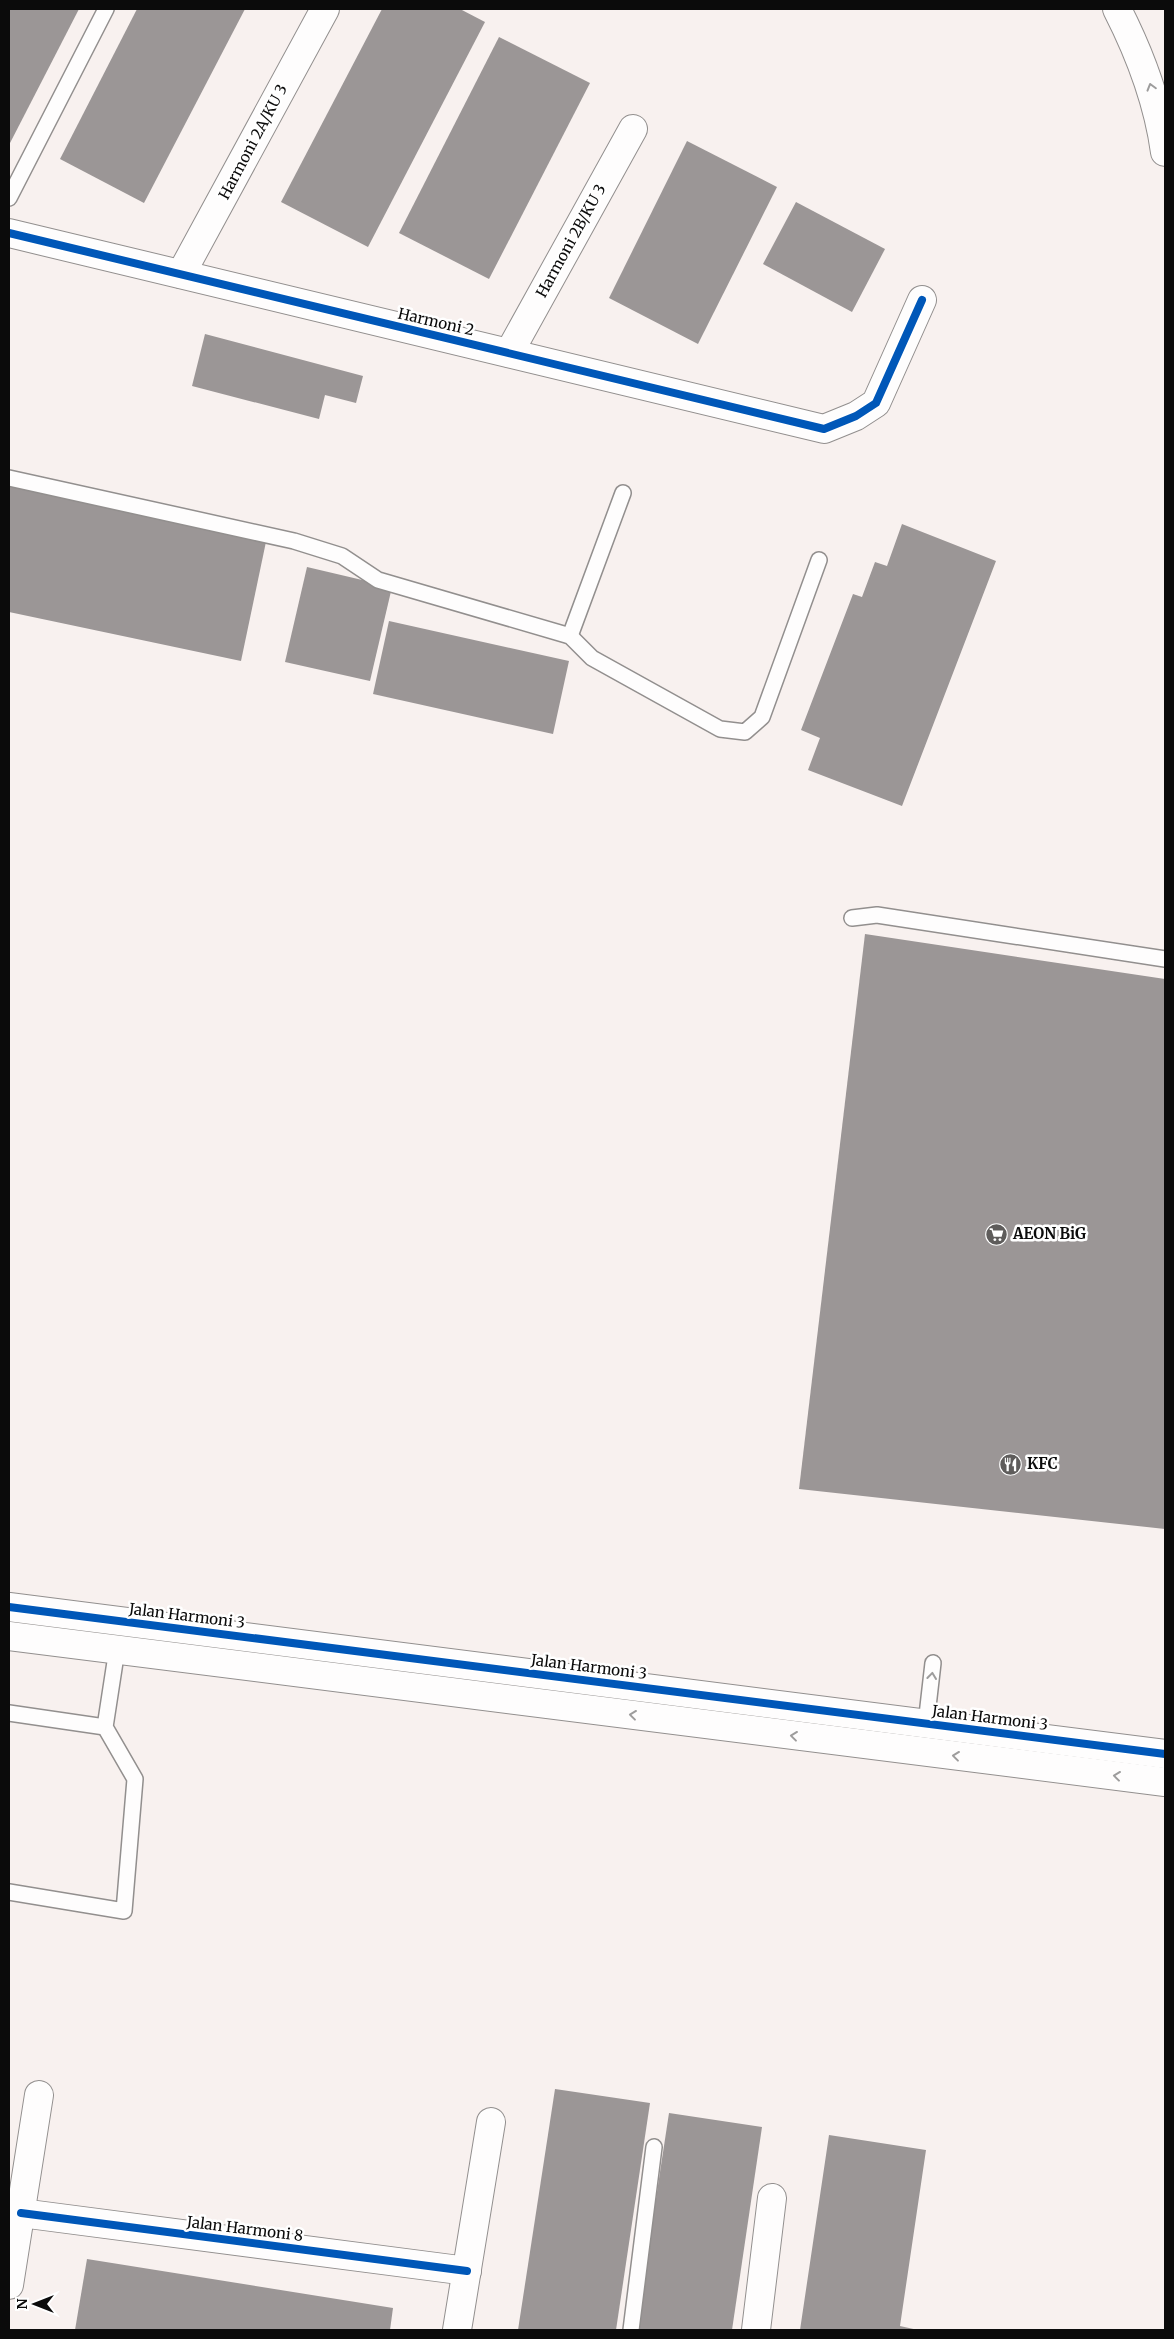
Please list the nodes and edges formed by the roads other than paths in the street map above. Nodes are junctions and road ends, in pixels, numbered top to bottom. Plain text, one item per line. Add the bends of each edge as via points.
1 (106, 9) edge
2 (325, 9) edge
3 (1117, 9) edge
4 (633, 129) dead end
5 (1165, 152) edge
6 (9, 198) edge
7 (9, 233) edge
8 (181, 274) junction
9 (922, 300) dead end
10 (510, 353) junction
11 (9, 478) edge
12 (623, 493) dead end
13 (820, 560) dead end
14 (570, 636) junction
15 (852, 918) dead end
16 (1165, 959) edge
17 (9, 1607) edge
18 (9, 1636) edge
19 (117, 1650) junction
20 (398, 1656) junction
21 (933, 1663) dead end
22 (395, 1685) junction
23 (9, 1713) edge
24 (926, 1724) junction
25 (105, 1727) junction
26 (1031, 1737) junction
27 (1165, 1754) edge
28 (1030, 1766) junction
29 (1165, 1782) edge
30 (9, 1892) edge
31 (40, 2096) dead end
32 (491, 2122) dead end
33 (654, 2147) dead end
34 (772, 2198) dead end
35 (21, 2214) junction
36 (467, 2271) junction
37 (9, 2285) edge
38 (457, 2330) edge
39 (631, 2330) edge
40 (756, 2330) edge

1 - 6 lane
2 - 8 street, Harmoni 2A/KU 3
5 -> 3 street via 1150,82
4 - 10 street, Harmoni 2B/KU 3
7 - 8 street, Harmoni 2
8 - 10 street, Harmoni 2
9 - 10 street, Harmoni 2 via 876,403 856,416 824,429
11 - 14 lane via 294,541 342,556 378,580
12 - 14 lane
13 - 14 lane via 762,717 745,732 720,728 609,668 592,658
15 - 16 lane via 877,915
17 - 20 street, Jalan Harmoni 3
18 - 19 street
19 - 22 street
19 - 25 lane
20 - 22 street
20 - 24 street, Jalan Harmoni 3
24 -> 21 lane
28 -> 22 street
23 - 25 lane
24 - 26 street, Jalan Harmoni 3
25 - 30 lane via 135,1780 124,1911
26 - 27 street, Jalan Harmoni 3
26 - 28 lane
29 -> 28 street
31 - 35 street
32 - 36 street
33 - 39 lane
34 - 40 street
35 - 36 street, Jalan Harmoni 8
35 - 37 street
36 - 38 street

